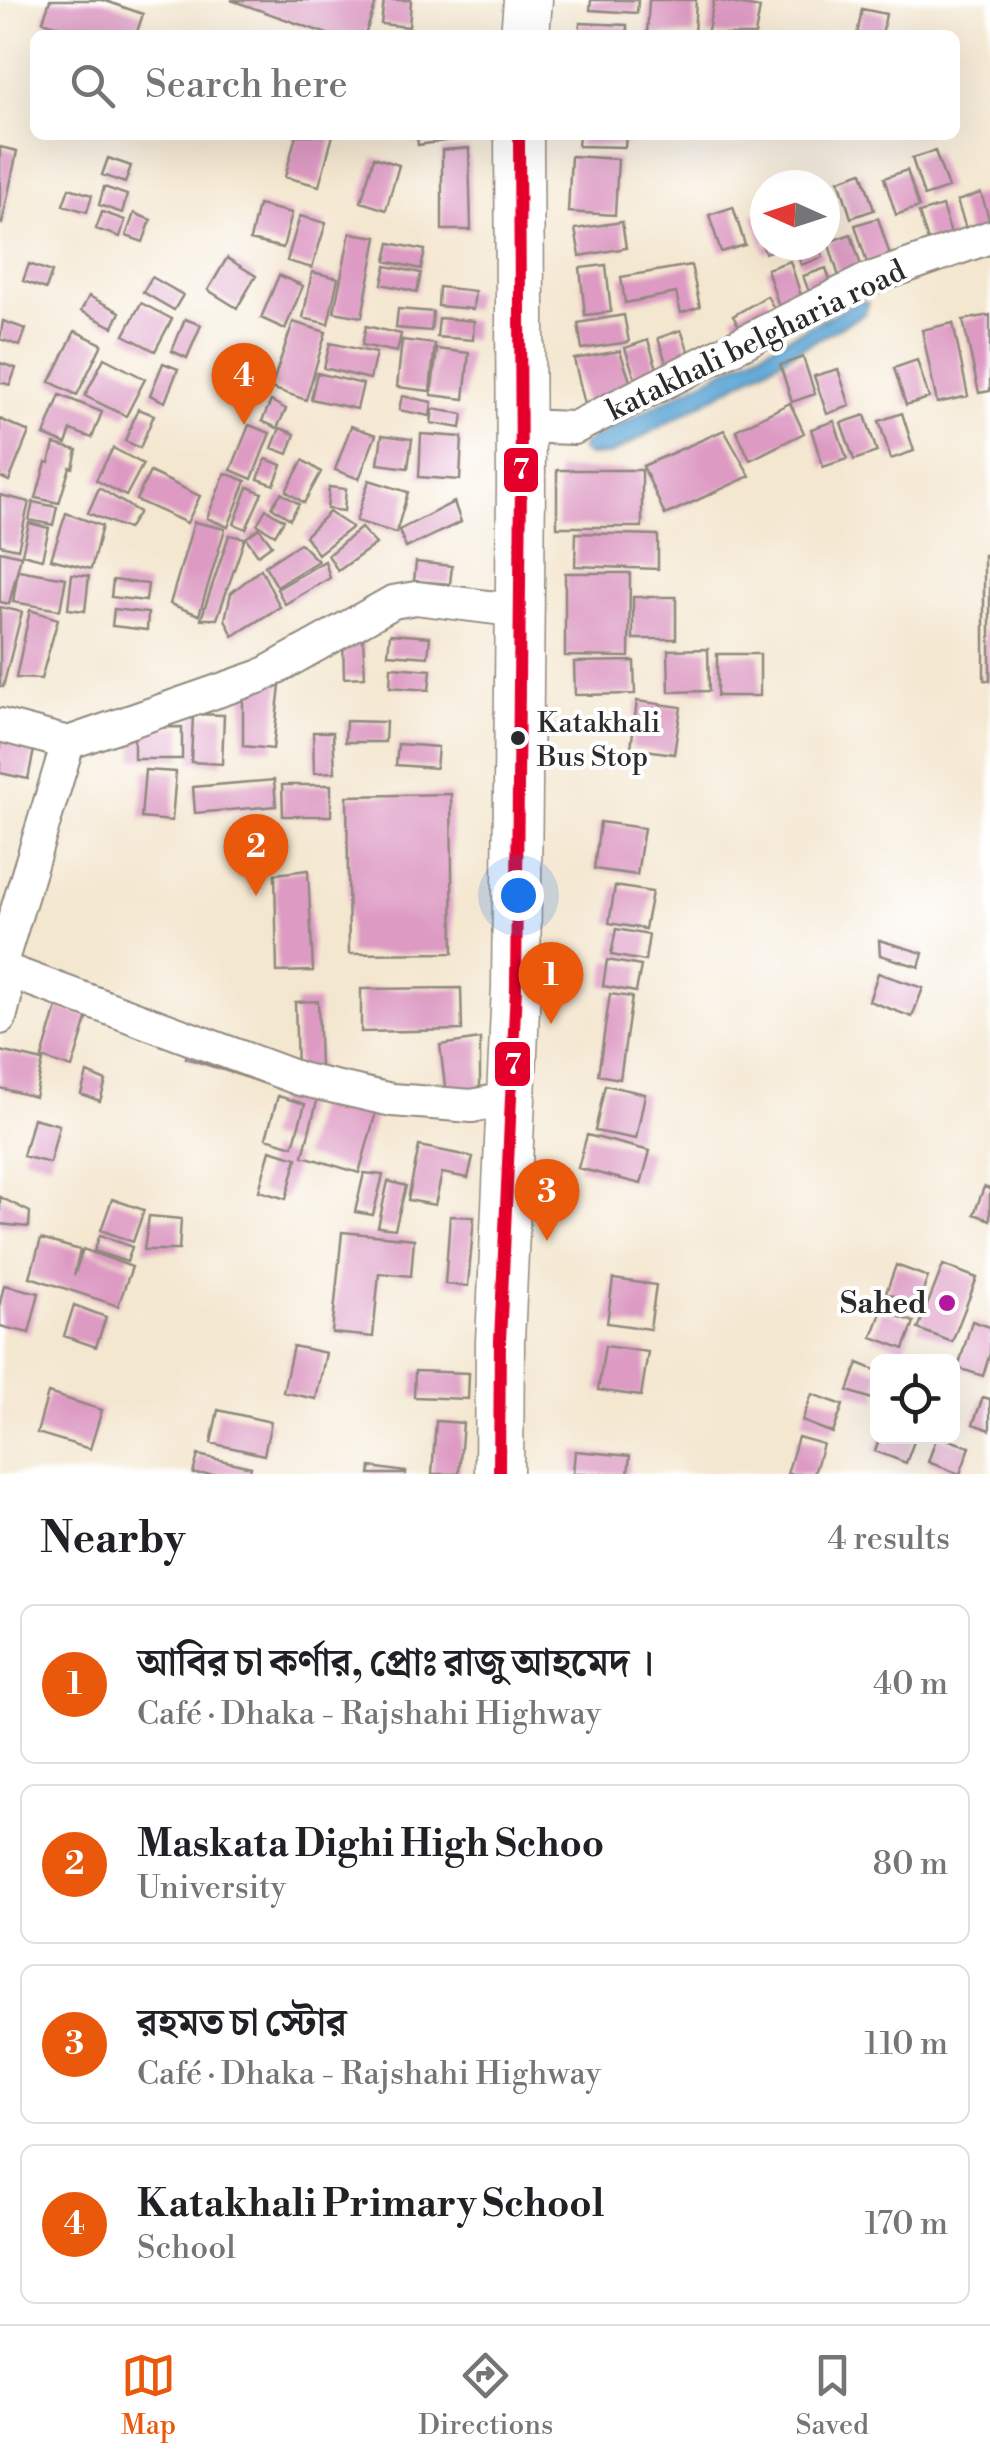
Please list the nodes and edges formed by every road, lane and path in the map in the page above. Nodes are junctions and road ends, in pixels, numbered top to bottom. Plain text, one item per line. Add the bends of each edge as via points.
1 (528, 0) edge
2 (525, 30) edge
3 (519, 140) edge
4 (990, 238) edge
5 (521, 426) junction
6 (520, 611) junction
7 (0, 725) edge
8 (68, 744) junction
9 (0, 967) edge
10 (0, 994) edge
11 (0, 1018) edge
12 (511, 1098) junction
13 (499, 1474) edge

1 - 2 highway
3 - 5 highway
4 - 5 street, katakhali belgharia road via 867,280 574,428
5 - 6 highway
6 - 8 street via 416,598 393,602 261,676
6 - 12 highway
7 - 8 street
8 - 9 street
9 - 12 street via 300,1079 392,1100 472,1106
10 - 11 street via 6,998
12 - 13 highway

